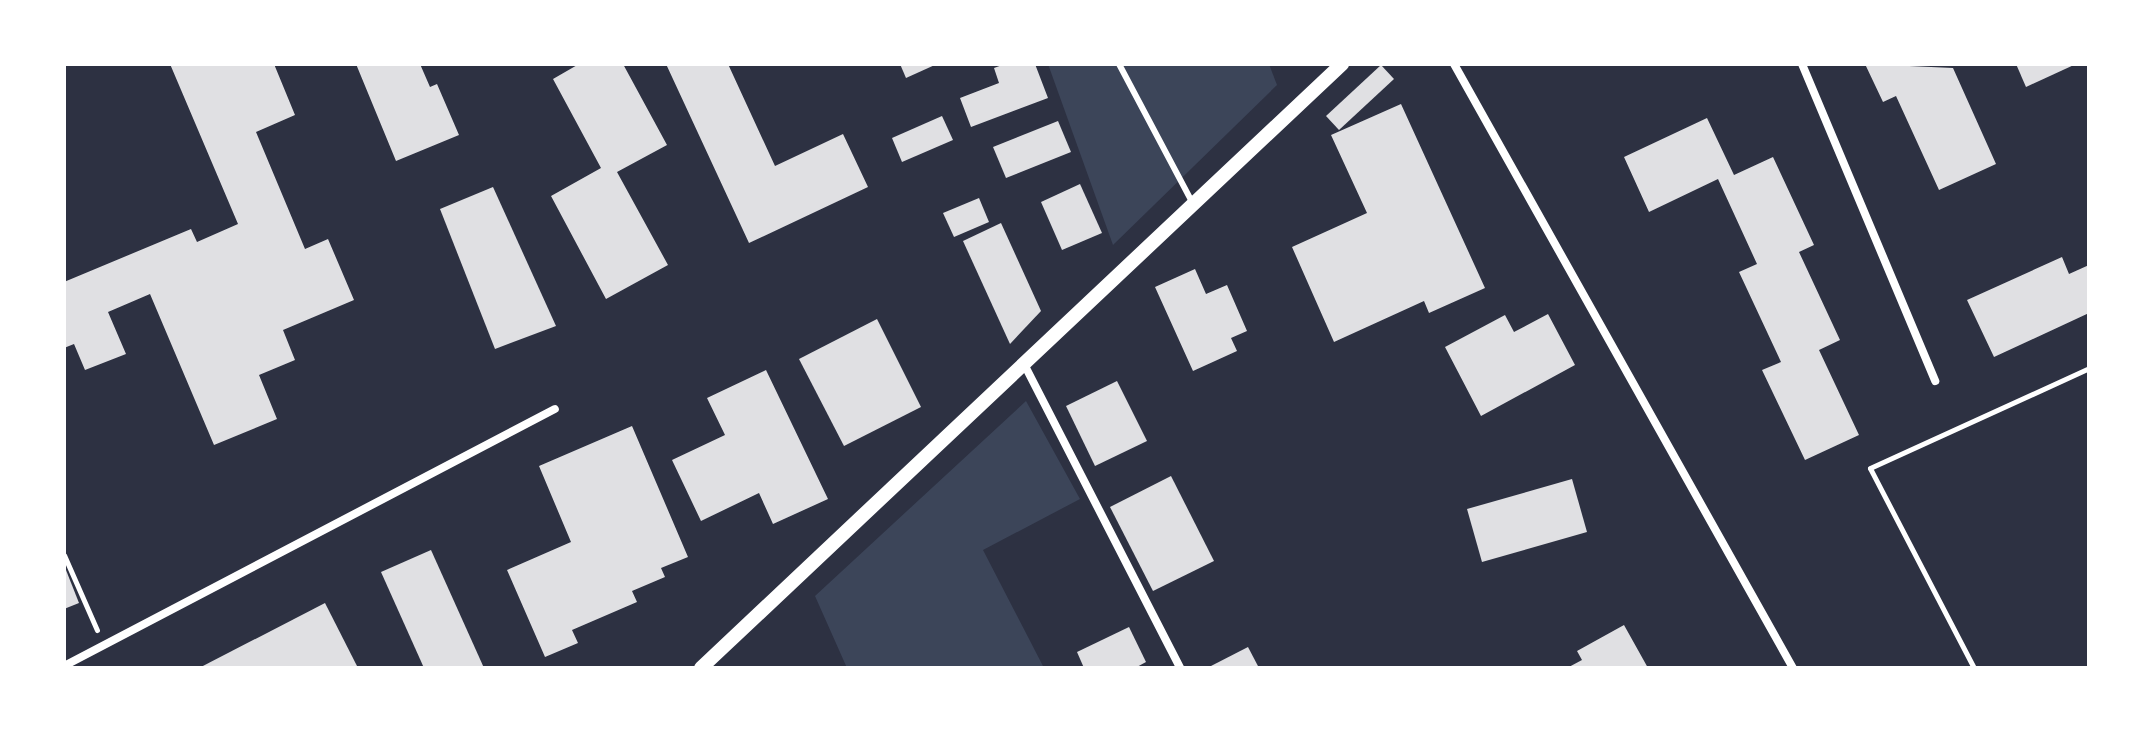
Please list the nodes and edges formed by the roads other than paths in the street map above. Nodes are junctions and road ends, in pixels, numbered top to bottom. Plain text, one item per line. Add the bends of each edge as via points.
1 (1119, 64) edge
2 (1342, 64) edge
3 (1454, 64) edge
4 (1802, 64) edge
5 (1193, 204) junction
6 (1024, 364) junction
7 (1935, 381) dead end
8 (555, 409) dead end
9 (64, 666) edge
10 (701, 668) edge
11 (1180, 668) edge
12 (1793, 668) edge

1 - 5 lane
2 - 5 street
3 - 12 street
4 - 7 street
5 - 6 street
6 - 10 street
6 - 11 street
8 - 9 street

